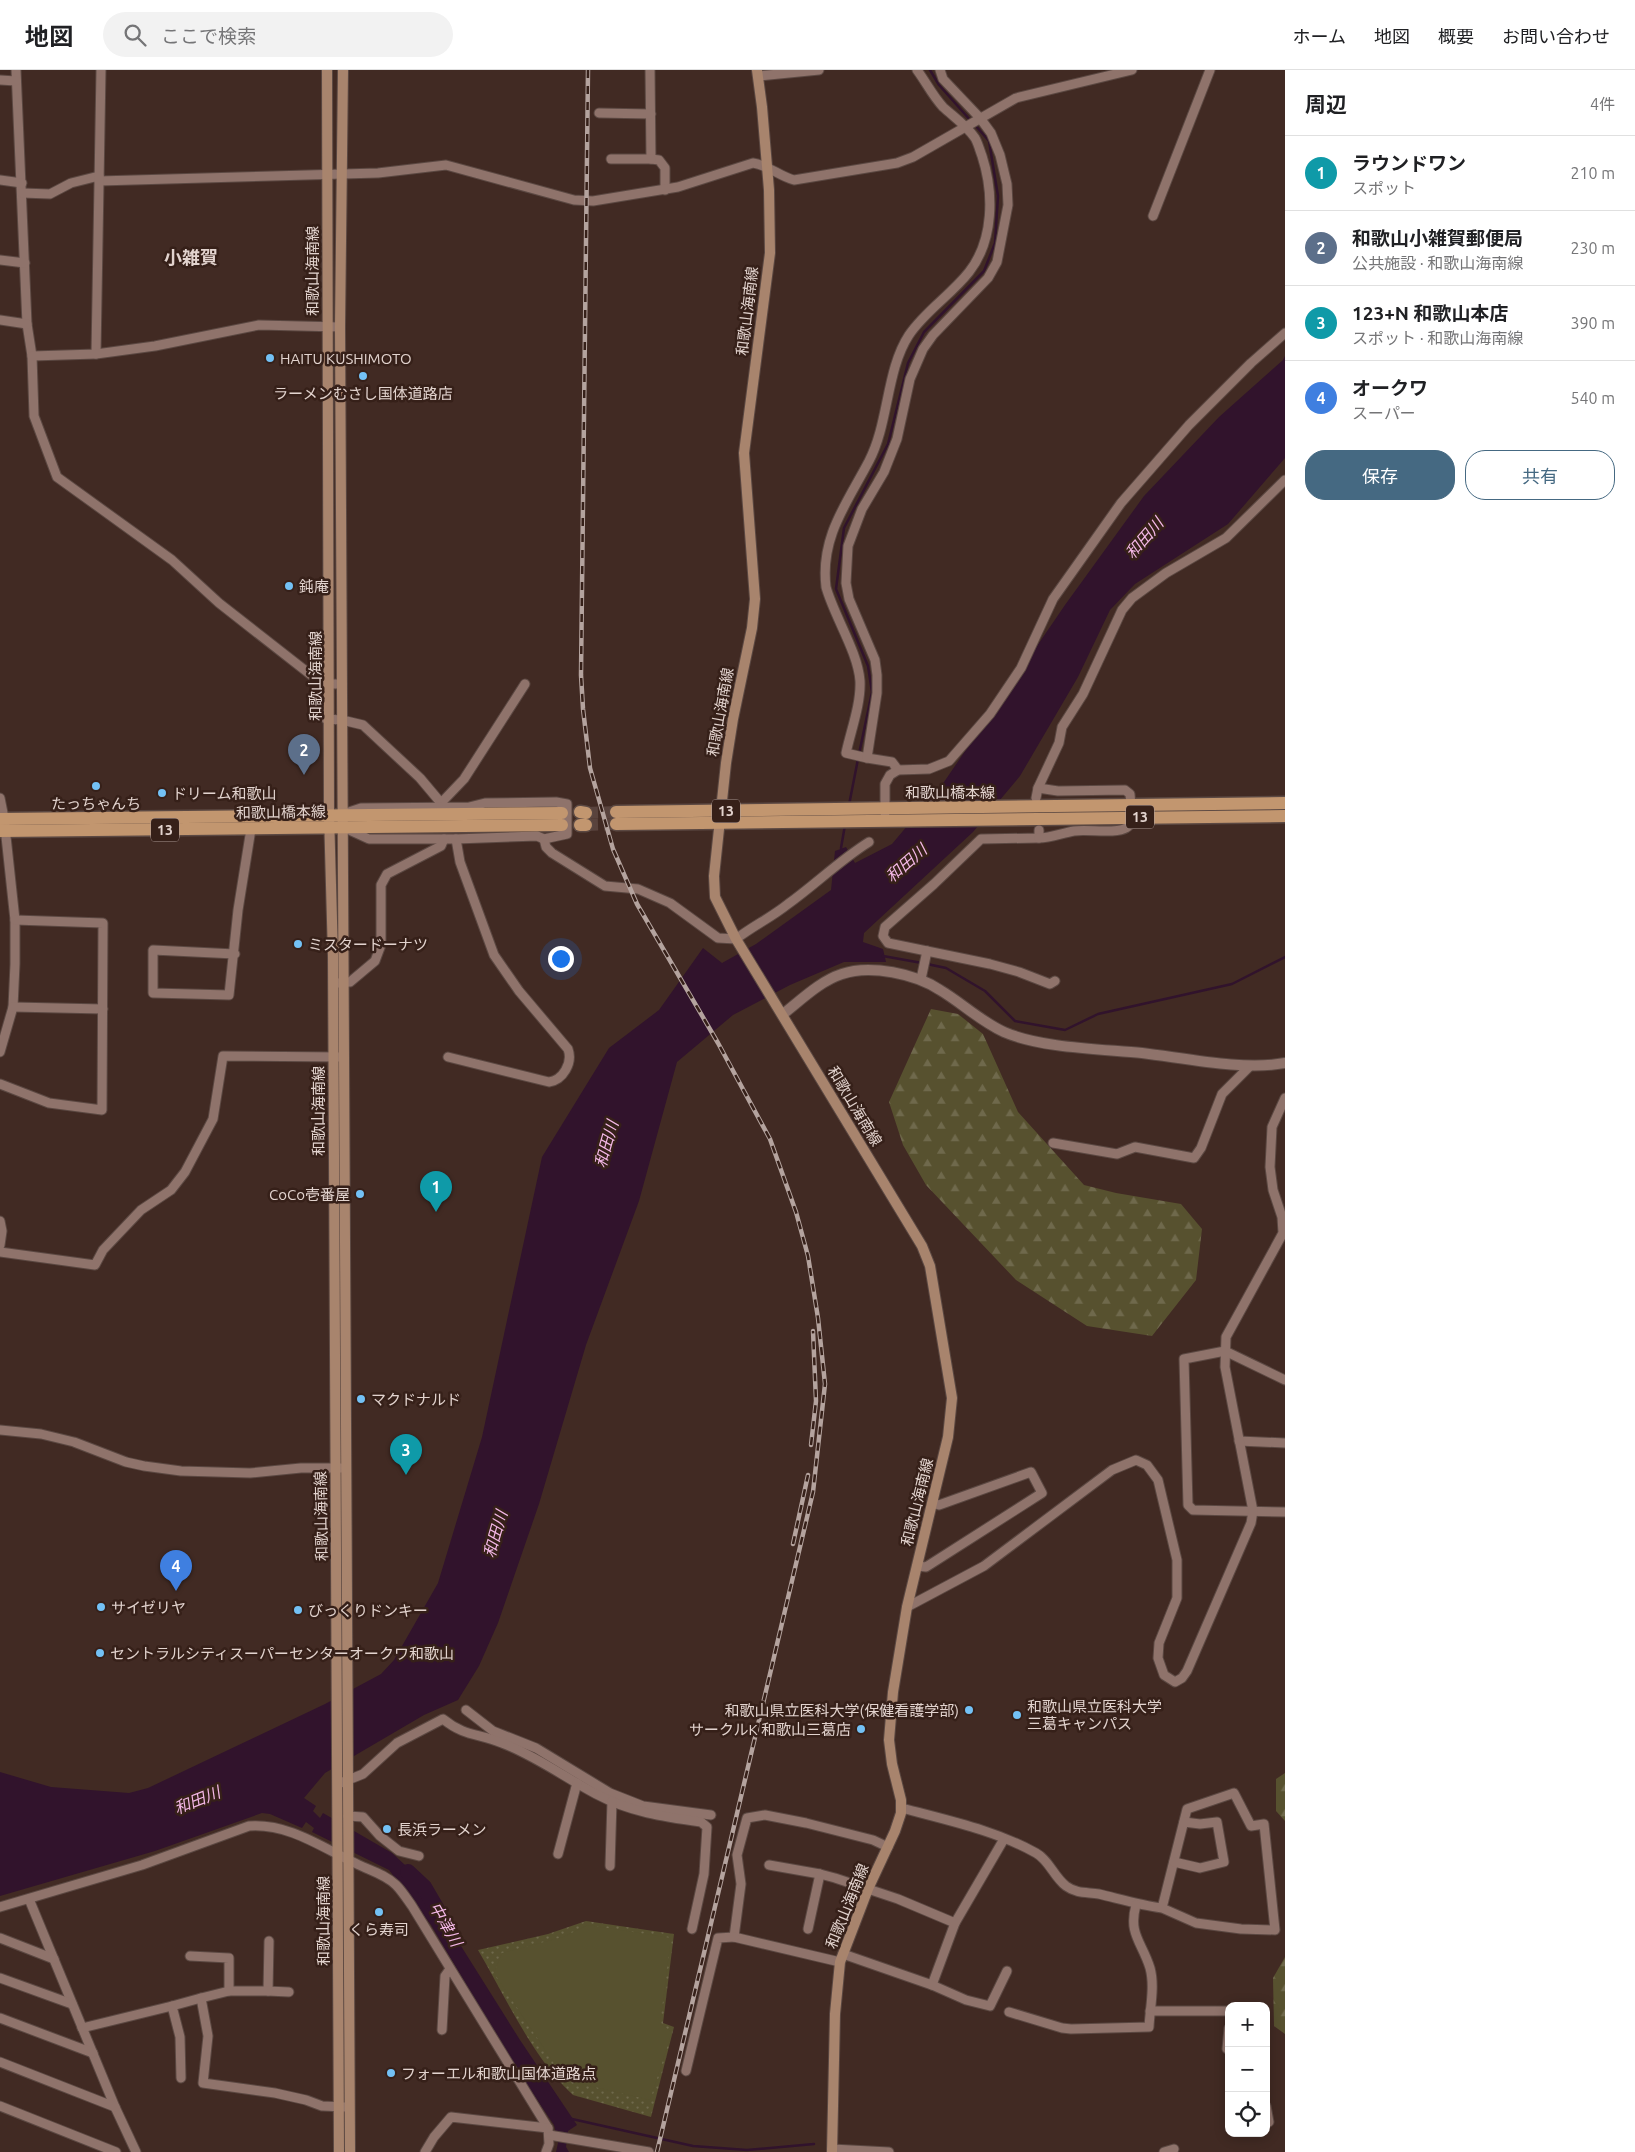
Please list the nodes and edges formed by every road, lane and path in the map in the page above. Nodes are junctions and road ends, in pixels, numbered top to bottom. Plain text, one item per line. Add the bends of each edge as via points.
1 (16, 70) edge
2 (100, 70) edge
3 (327, 70) edge
4 (343, 70) edge
5 (650, 70) edge
6 (819, 70) edge
7 (917, 70) edge
8 (940, 70) edge
9 (1132, 70) edge
10 (1210, 70) edge
11 (757, 73) edge
12 (0, 80) edge
13 (16, 81) junction
14 (599, 113) dead end
15 (651, 114) junction
16 (980, 118) junction
17 (965, 126) junction
18 (611, 159) dead end
19 (650, 159) junction
20 (766, 167) junction
21 (326, 175) junction
22 (341, 175) junction
23 (99, 179) junction
24 (0, 180) edge
25 (22, 183) junction
26 (665, 190) junction
27 (22, 193) junction
28 (1154, 216) dead end
29 (0, 260) edge
30 (25, 263) junction
31 (0, 320) edge
32 (27, 324) junction
33 (327, 327) junction
34 (340, 327) junction
35 (1285, 333) edge
36 (96, 354) junction
37 (32, 356) junction
38 (1285, 480) edge
39 (330, 684) junction
40 (342, 684) junction
41 (524, 684) dead end
42 (328, 719) junction
43 (342, 720) junction
44 (868, 758) junction
45 (898, 770) junction
46 (1038, 788) junction
47 (0, 798) edge
48 (1036, 798) dead end
49 (1285, 803) edge
50 (442, 806) junction
51 (1131, 812) junction
52 (329, 814) junction
53 (343, 814) junction
54 (1285, 816) edge
55 (720, 817) junction
56 (886, 817) junction
57 (2, 818) edge
58 (616, 818) tunnel mouth
59 (344, 827) junction
60 (329, 828) junction
61 (251, 829) junction
62 (2, 831) edge
63 (444, 839) junction
64 (456, 839) junction
65 (544, 839) junction
66 (869, 842) dead end
67 (15, 920) junction
68 (738, 942) junction
69 (235, 954) junction
70 (926, 954) junction
71 (921, 975) junction
72 (1055, 981) dead end
73 (344, 982) junction
74 (332, 983) junction
75 (13, 1007) junction
76 (103, 1010) junction
77 (783, 1014) junction
78 (0, 1052) edge
79 (332, 1056) junction
80 (344, 1056) junction
81 (448, 1057) dead end
82 (1285, 1063) edge
83 (1250, 1066) junction
84 (0, 1084) edge
85 (1285, 1098) edge
86 (1053, 1143) dead end
87 (0, 1221) edge
88 (1282, 1243) edge
89 (0, 1245) edge
90 (0, 1252) edge
91 (1224, 1351) junction
92 (1285, 1380) edge
93 (0, 1430) edge
94 (1239, 1441) junction
95 (1285, 1443) edge
96 (335, 1468) junction
97 (346, 1468) junction
98 (932, 1504) junction
99 (1253, 1511) junction
100 (1285, 1512) edge
101 (917, 1566) junction
102 (906, 1607) junction
103 (466, 1710) dead end
104 (349, 1775) junction
105 (338, 1779) junction
106 (577, 1783) junction
107 (612, 1801) junction
108 (902, 1808) junction
109 (711, 1815) dead end
110 (348, 1817) junction
111 (1184, 1822) junction
112 (1004, 1839) junction
113 (888, 1847) junction
114 (343, 1854) junction
115 (558, 1854) dead end
116 (419, 1856) dead end
117 (1174, 1862) junction
118 (769, 1865) dead end
119 (610, 1866) dead end
120 (820, 1874) junction
121 (868, 1889) junction
122 (29, 1899) junction
123 (1136, 1905) junction
124 (0, 1907) edge
125 (1162, 1908) junction
126 (955, 1923) junction
127 (692, 1928) dead end
128 (808, 1929) dead end
129 (734, 1937) junction
130 (0, 1938) edge
131 (269, 1941) dead end
132 (190, 1956) dead end
133 (842, 1958) junction
134 (54, 1959) junction
135 (450, 1969) junction
136 (1007, 1971) dead end
137 (0, 1978) edge
138 (932, 1985) junction
139 (229, 1991) junction
140 (268, 1991) junction
141 (290, 1992) dead end
142 (202, 1998) junction
143 (72, 2004) junction
144 (172, 2006) junction
145 (1150, 2011) junction
146 (1225, 2011) edge
147 (1009, 2012) dead end
148 (0, 2018) edge
149 (82, 2028) junction
150 (442, 2030) dead end
151 (93, 2053) junction
152 (0, 2062) edge
153 (686, 2071) dead end
154 (182, 2078) dead end
155 (0, 2106) edge
156 (339, 2107) junction
157 (350, 2107) junction
158 (116, 2108) junction
159 (550, 2133) junction
160 (1174, 2148) dead end
161 (132, 2150) edge
162 (832, 2151) edge
163 (116, 2152) edge
164 (339, 2152) edge
165 (350, 2152) edge
166 (425, 2152) edge
167 (546, 2152) edge
168 (649, 2152) edge
169 (889, 2152) edge
170 (1164, 2152) edge

1 - 13 street
2 - 23 street
3 - 21 main road, 和歌山海南線
4 - 22 main road, 和歌山海南線
5 - 15 street
6 - 11 street
7 - 17 street via 929,91
8 - 16 street via 953,90
9 - 16 street via 1016,98
10 - 28 street
11 - 20 main road, 和歌山海南線
12 - 13 street
13 - 25 street
14 - 15 street
15 - 19 street
16 - 17 street
16 - 44 street via 991,133 1007,184 1008,205 997,262 988,278 933,334 923,349 910,379 897,439 884,472 862,509 848,546 846,583 875,660 877,675
17 - 20 street via 897,162 794,180
17 - 44 street via 976,140 990,194 984,244 969,271 908,336 897,364 880,433 828,543 824,575 826,587 857,665 860,681 846,753
18 - 19 street
19 - 26 street via 659,160 664,168
20 - 26 street via 753,163
20 - 55 main road, 和歌山海南線 via 770,253 744,453 755,599 730,737
21 - 22 street
21 - 23 street
21 - 33 main road, 和歌山海南線
22 - 26 street via 446,165 574,200 593,201
22 - 34 main road, 和歌山海南線
23 - 27 street via 71,183 50,194
23 - 36 street
24 - 25 street
25 - 27 street
27 - 30 street
29 - 30 street
30 - 32 street
31 - 32 street
32 - 37 street
33 - 34 street
33 - 36 street via 259,325
33 - 39 main road, 和歌山海南線
34 - 40 main road, 和歌山海南線
35 - 45 street via 1189,424 1121,503 1053,599 1021,668 990,714 949,761 929,769
36 - 37 street
37 - 39 street via 34,416 57,477 172,560 219,603 311,675
38 - 46 street via 1226,538 1166,573 1132,598 1122,610 1083,694 1062,726 1059,743
39 - 40 street
39 - 42 main road, 和歌山海南線
40 - 43 main road, 和歌山海南線
41 - 50 street via 464,779
42 - 43 street
42 - 52 main road, 和歌山海南線
43 - 50 street via 363,725 420,778
43 - 53 main road, 和歌山海南線
44 - 45 street via 892,762
45 - 56 street via 885,784
46 - 48 street
46 - 51 street via 1058,791 1126,790 1130,794
47 - 57 street
49 - 51 main road, 和歌山橋本線 / 13
50 - 53 street via 360,808
50 - 65 street via 567,804 567,834
51 - 54 main road, 和歌山橋本線 / 13
51 - 56 main road, 和歌山橋本線 / 13 via 996,820
51 - 56 main road, 和歌山橋本線 / 13 via 900,809
51 - 70 street via 1127,828 1118,830 1074,831 1048,838 1039,834 981,838 885,927 883,936 888,943
52 - 53 main road, 和歌山橋本線 / 13
52 - 57 main road, 和歌山橋本線 / 13
52 - 60 main road, 和歌山海南線
53 - 59 main road, 和歌山海南線
53 - 59 main road, 和歌山橋本線 / 13 via 562,819
55 - 56 main road, 和歌山橋本線 / 13
55 - 58 main road, 和歌山橋本線 / 13
55 - 68 main road, 和歌山海南線 via 714,864 715,897
57 - 62 street
59 - 60 main road, 和歌山橋本線 / 13
59 - 63 street via 369,839
59 - 73 main road, 和歌山海南線
60 - 61 main road, 和歌山橋本線 / 13
60 - 74 main road, 和歌山海南線
61 - 62 main road, 和歌山橋本線 / 13
61 - 69 street via 238,910
62 - 67 street
63 - 64 street
63 - 73 street via 441,846 387,874 382,885 381,945 375,961 350,982
64 - 65 street via 538,836
64 - 81 street via 460,862 494,955 568,1050 570,1057 560,1077 549,1082
65 - 68 street via 552,854 605,886 638,889 670,903 718,938
66 - 68 street
67 - 75 street
67 - 76 street via 103,923
68 - 77 main road, 和歌山海南線
69 - 69 street via 153,950 153,993 229,996
70 - 71 street
70 - 72 street via 1019,972 1050,984
71 - 77 street via 872,970 843,973 823,983
71 - 83 street via 1004,1032 1043,1042
73 - 74 street
73 - 80 main road, 和歌山海南線
74 - 79 main road, 和歌山海南線
75 - 76 street
75 - 78 street
76 - 84 street via 102,1110 49,1102
77 - 98 main road, 和歌山海南線 via 922,1246 930,1266 952,1398 948,1437
79 - 80 street
79 - 90 street via 223,1056 212,1119 185,1172 171,1190 141,1210 103,1250 95,1265
79 - 96 main road, 和歌山海南線
80 - 97 main road, 和歌山海南線
82 - 83 street
83 - 86 street via 1222,1094 1194,1158 1135,1147 1117,1154
85 - 88 street via 1272,1127 1270,1167 1282,1217
87 - 89 street
88 - 91 street via 1226,1337
91 - 92 street
91 - 94 street
91 - 99 street via 1184,1359 1188,1504 1193,1510
93 - 96 street via 41,1434 74,1442 126,1462 181,1471 250,1473
94 - 95 street
94 - 99 street
96 - 97 street
96 - 105 main road, 和歌山海南線
97 - 104 main road, 和歌山海南線
98 - 101 main road, 和歌山海南線
98 - 101 street via 939,1505 1031,1472 1042,1493 926,1567
99 - 100 street
99 - 102 street via 1251,1523 1187,1671 1175,1682 1164,1675 1158,1658 1159,1643 1177,1598 1177,1560 1158,1480 1147,1465 1136,1460 1112,1470 984,1566
101 - 102 main road, 和歌山海南線
102 - 108 main road, 和歌山海南線 via 889,1740
103 - 109 street via 493,1731 536,1748 610,1793 643,1806
104 - 105 street
104 - 106 street via 363,1774 397,1744 443,1719 456,1730 502,1742
104 - 110 main road, 和歌山海南線
105 - 114 main road, 和歌山海南線 via 337,1812
106 - 107 street
106 - 115 street
107 - 119 street
107 - 127 street via 646,1814 701,1822 707,1827 704,1874
108 - 112 street
108 - 113 main road, 和歌山海南線
110 - 114 main road, 和歌山海南線
110 - 116 street via 363,1817 399,1851
111 - 117 street
111 - 117 street via 1217,1822 1224,1862 1200,1868
111 - 125 street via 1188,1808 1234,1793 1251,1826 1264,1824 1275,1930 1242,1930 1196,1923
112 - 123 street via 1037,1853 1064,1885 1074,1891
112 - 126 street
113 - 121 main road, 和歌山海南線
113 - 129 street via 873,1840 765,1815 747,1818 737,1856 742,1884
114 - 122 street via 274,1827 249,1826 142,1865
114 - 135 street via 396,1884
114 - 156 main road, 和歌山海南線
114 - 157 main road, 和歌山海南線
117 - 125 street
118 - 120 street
120 - 121 street
120 - 128 street
121 - 126 street
121 - 133 main road, 和歌山海南線
122 - 124 street
122 - 134 street
123 - 125 street
123 - 145 street via 1132,1918 1135,1935 1150,1968
126 - 138 street
129 - 133 street
129 - 153 street via 718,1938
130 - 134 street
131 - 140 street
132 - 139 street via 229,1958
133 - 138 street
133 - 162 main road, 和歌山海南線 via 834,2022
134 - 143 street
135 - 150 street via 445,1976
135 - 159 street
136 - 138 street via 990,2006 966,2000
137 - 143 street
139 - 140 street
139 - 142 street
140 - 141 street
142 - 144 street
142 - 156 street via 208,2036 203,2083 275,2093 322,2106
143 - 149 street
144 - 149 street
144 - 154 street via 180,2037
145 - 146 street
145 - 147 street via 1149,2027 1072,2029
148 - 151 street
149 - 151 street
151 - 158 street
152 - 158 street
155 - 163 street
156 - 157 street
156 - 164 main road, 和歌山海南線
157 - 165 main road, 和歌山海南線
158 - 161 street
159 - 166 street via 451,2117
159 - 167 street
159 - 168 street
160 - 170 street
162 - 169 street

